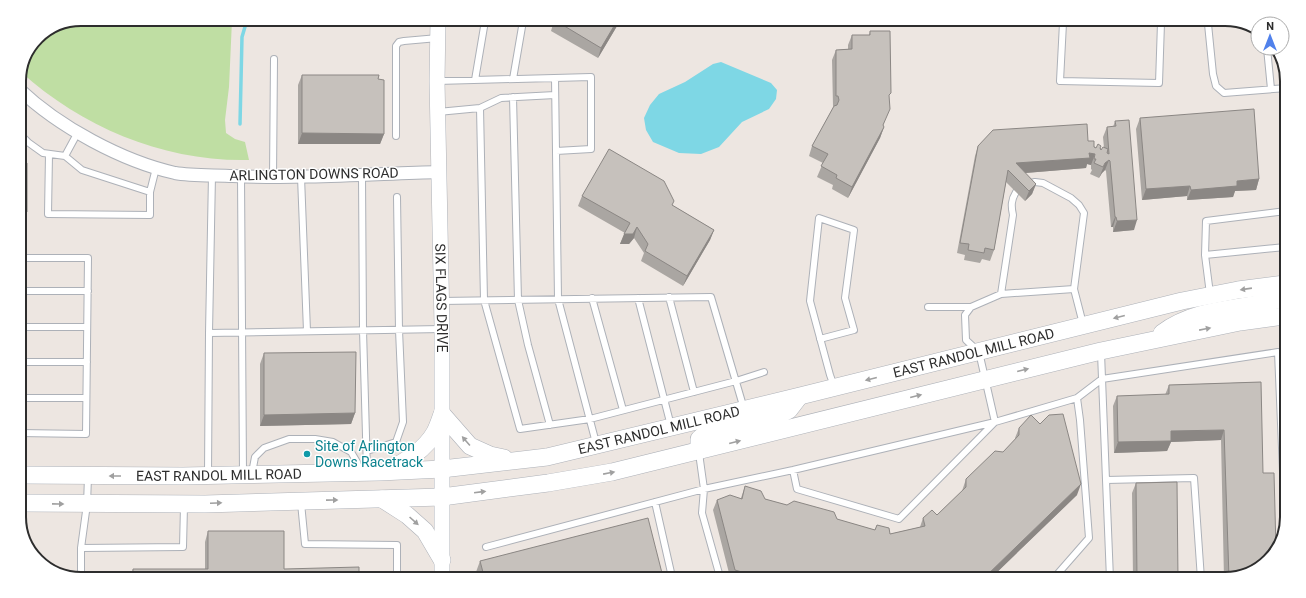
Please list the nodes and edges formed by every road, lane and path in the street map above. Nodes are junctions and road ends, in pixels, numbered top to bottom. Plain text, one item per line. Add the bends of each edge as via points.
1 (438, 26) edge
2 (484, 26) edge
3 (522, 26) edge
4 (1063, 26) edge
5 (1161, 26) edge
6 (1208, 26) edge
7 (438, 38) junction
8 (1268, 56) edge
9 (274, 59) dead end
10 (555, 78) junction
11 (513, 79) junction
12 (475, 80) junction
13 (437, 81) junction
14 (1280, 88) edge
15 (1271, 89) junction
16 (26, 95) edge
17 (555, 95) junction
18 (513, 97) junction
19 (480, 108) junction
20 (438, 112) junction
21 (78, 132) junction
22 (396, 136) dead end
23 (26, 140) edge
24 (556, 151) junction
25 (49, 154) junction
26 (65, 156) junction
27 (156, 168) junction
28 (439, 172) junction
29 (212, 175) junction
30 (362, 175) junction
31 (241, 176) junction
32 (301, 177) junction
33 (273, 178) junction
34 (1023, 185) edge
35 (150, 192) junction
36 (1016, 192) edge
37 (397, 197) dead end
38 (1280, 212) edge
39 (1280, 248) edge
40 (1205, 255) junction
41 (26, 258) edge
42 (1280, 285) edge
43 (1074, 289) junction
44 (26, 291) edge
45 (88, 291) junction
46 (1001, 294) junction
47 (1210, 296) junction
48 (669, 297) junction
49 (592, 298) junction
50 (638, 298) junction
51 (558, 299) junction
52 (1280, 299) edge
53 (484, 300) junction
54 (518, 300) junction
55 (441, 301) junction
56 (971, 306) junction
57 (928, 307) dead end
58 (1280, 317) edge
59 (1084, 326) junction
60 (26, 327) edge
61 (87, 327) junction
62 (442, 329) junction
63 (363, 330) junction
64 (399, 330) junction
65 (307, 331) junction
66 (209, 333) junction
67 (242, 333) junction
68 (820, 338) junction
69 (1152, 340) junction
70 (1101, 351) junction
71 (979, 352) junction
72 (1280, 352) edge
73 (26, 362) edge
74 (87, 362) junction
75 (764, 372) dead end
76 (985, 379) junction
77 (1102, 379) junction
78 (736, 381) junction
79 (834, 388) junction
80 (694, 392) junction
81 (800, 396) junction
82 (26, 398) edge
83 (86, 398) junction
84 (1077, 398) junction
85 (664, 400) junction
86 (623, 410) junction
87 (744, 410) junction
88 (442, 414) junction
89 (590, 419) junction
90 (995, 422) junction
91 (550, 425) junction
92 (672, 428) junction
93 (26, 433) edge
94 (597, 446) junction
95 (367, 451) junction
96 (699, 451) junction
97 (514, 460) junction
98 (442, 469) junction
99 (793, 470) junction
100 (363, 472) junction
101 (386, 472) junction
102 (247, 475) junction
103 (26, 476) edge
104 (88, 476) junction
105 (208, 476) junction
106 (1106, 480) junction
107 (704, 490) junction
108 (442, 497) junction
109 (382, 499) junction
110 (300, 501) junction
111 (655, 502) junction
112 (26, 503) edge
113 (87, 504) junction
114 (184, 504) junction
115 (486, 547) dead end
116 (81, 548) junction
117 (442, 568) edge
118 (81, 572) edge
119 (397, 572) edge
120 (671, 572) edge
121 (719, 572) edge
122 (1059, 572) edge
123 (1110, 572) edge
124 (1201, 572) edge

1 - 7 street, SIX FLAGS DRIVE
2 - 12 lane
3 - 11 lane
4 - 5 lane via 1060,81 1159,83
6 - 15 lane via 1216,86 1224,93
7 - 13 street, SIX FLAGS DRIVE
7 - 22 lane via 404,41 396,46
8 - 15 lane
9 - 33 lane
10 - 11 lane
10 - 17 lane
10 - 24 lane via 591,77 591,149
11 - 12 lane
12 - 13 lane
13 - 20 street, SIX FLAGS DRIVE
14 - 15 lane
16 - 21 street, ARLINGTON DOWNS ROAD via 62,123
17 - 18 lane
17 - 24 lane
18 - 19 lane via 501,98
18 - 54 lane
19 - 20 lane
19 - 53 lane
20 - 28 street, SIX FLAGS DRIVE
21 - 26 lane
21 - 27 street, ARLINGTON DOWNS ROAD via 111,150
23 - 25 lane via 43,153
24 - 51 lane
25 - 26 lane
25 - 35 lane via 48,214 150,215
26 - 35 lane via 82,170
27 - 29 street, ARLINGTON DOWNS ROAD via 177,173
27 - 35 lane
28 - 30 street, ARLINGTON DOWNS ROAD
28 - 55 street, SIX FLAGS DRIVE
29 - 31 street, ARLINGTON DOWNS ROAD
29 - 66 lane
30 - 32 street, ARLINGTON DOWNS ROAD
30 - 63 lane
31 - 33 street, ARLINGTON DOWNS ROAD
31 - 67 lane
32 - 33 street, ARLINGTON DOWNS ROAD
32 - 65 lane
34 - 43 lane via 1043,183 1071,198 1084,213
36 - 46 lane via 1012,199 1013,215
37 - 64 lane
38 - 40 lane via 1206,221
39 - 40 lane
40 - 47 lane
41 - 45 lane via 88,258
42 -> 47 main road, EAST RANDOL MILL ROAD
43 - 46 lane
43 - 59 lane
44 - 45 lane
45 - 61 lane
46 - 56 lane
47 -> 59 main road, EAST RANDOL MILL ROAD
48 - 50 lane
48 - 78 lane via 711,297
48 - 80 lane
49 - 50 lane
49 - 51 lane
49 - 86 lane
50 - 85 lane
51 - 54 lane
51 - 89 lane
52 - 69 main road via 1208,312 1167,329
53 - 54 lane
53 - 55 lane
53 - 91 lane via 520,429
54 - 91 lane
55 - 62 street, SIX FLAGS DRIVE
56 - 57 lane
56 - 71 lane via 965,315 966,340
69 -> 58 main road, EAST RANDOL MILL ROAD
59 - 71 main road, EAST RANDOL MILL ROAD
60 - 61 lane
61 - 74 lane
62 - 64 lane
62 - 88 street, SIX FLAGS DRIVE
63 - 64 lane
63 - 65 lane
63 - 95 lane
64 - 95 lane via 403,422 396,442
65 - 67 lane
66 - 67 lane
66 - 105 lane
67 - 102 lane
68 - 68 lane via 810,301 819,218 854,230 845,298 854,330
68 - 79 lane
69 - 70 main road, EAST RANDOL MILL ROAD
76 -> 70 main road, EAST RANDOL MILL ROAD
70 - 77 lane
71 - 76 lane
71 -> 79 main road, EAST RANDOL MILL ROAD
72 - 77 lane
73 - 74 lane
74 - 83 lane
75 - 78 lane
76 - 90 lane
96 -> 76 main road, EAST RANDOL MILL ROAD
77 - 84 lane
77 - 106 lane
78 - 80 lane
78 - 87 lane
79 - 81 main road, EAST RANDOL MILL ROAD
80 - 85 lane
81 - 87 main road, EAST RANDOL MILL ROAD
81 - 96 main road via 788,410 776,417 706,433 699,439
82 - 83 lane
83 - 93 lane via 86,434
84 - 90 lane
84 - 122 lane via 1089,538
85 - 86 lane
85 - 92 lane
86 - 89 lane
87 - 92 main road, EAST RANDOL MILL ROAD
97 -> 88 main road via 490,455 470,446
88 - 98 street, SIX FLAGS DRIVE
88 - 101 main road via 435,432 422,449
89 - 91 lane
89 - 94 lane
90 - 99 lane
90 - 99 lane via 898,519 797,489
92 - 94 main road, EAST RANDOL MILL ROAD
94 - 97 main road, EAST RANDOL MILL ROAD via 547,457
95 - 100 lane
96 - 107 lane
108 -> 96 main road, EAST RANDOL MILL ROAD via 605,474
97 - 98 main road, EAST RANDOL MILL ROAD
98 - 101 main road, EAST RANDOL MILL ROAD
98 - 108 street, SIX FLAGS DRIVE
99 - 107 lane
100 - 101 main road, EAST RANDOL MILL ROAD
100 - 102 main road, EAST RANDOL MILL ROAD
100 - 102 lane via 351,452 333,442 289,439 264,448 255,457
102 - 105 main road, EAST RANDOL MILL ROAD
103 - 104 main road, EAST RANDOL MILL ROAD
105 -> 104 main road, EAST RANDOL MILL ROAD
104 - 113 lane
106 - 123 lane
106 - 124 lane via 1194,478
107 - 111 lane
107 - 121 lane via 702,513
108 - 109 main road, EAST RANDOL MILL ROAD
108 - 117 street, SIX FLAGS DRIVE
110 -> 109 main road, EAST RANDOL MILL ROAD
109 -> 117 main road via 426,531
114 -> 110 main road, EAST RANDOL MILL ROAD
110 - 119 lane via 305,544 397,545
111 - 115 lane
111 - 120 lane
112 -> 113 main road, EAST RANDOL MILL ROAD
113 - 114 main road, EAST RANDOL MILL ROAD
113 - 116 lane
114 - 116 lane via 183,547
116 - 118 lane

